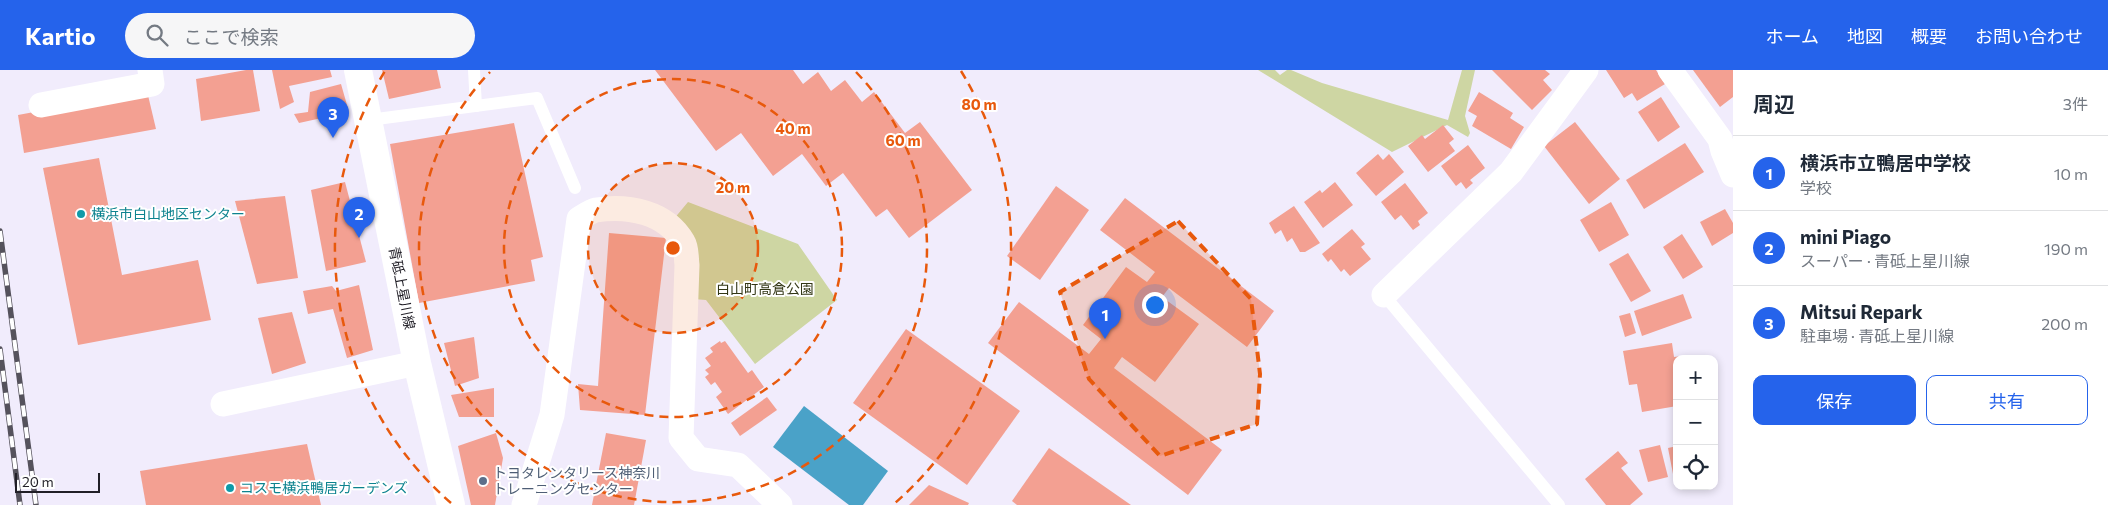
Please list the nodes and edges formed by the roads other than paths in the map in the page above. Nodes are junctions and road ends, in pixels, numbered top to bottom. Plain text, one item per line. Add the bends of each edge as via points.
1 (150, 70) edge
2 (358, 70) edge
3 (474, 70) edge
4 (1586, 70) edge
5 (1670, 70) edge
6 (41, 105) dead end
7 (476, 106) junction
8 (369, 120) junction
9 (1727, 134) edge
10 (1733, 175) edge
11 (575, 188) dead end
12 (1384, 295) joint
13 (417, 362) junction
14 (223, 404) dead end
15 (451, 505) edge
16 (524, 505) edge
17 (780, 505) edge
18 (1560, 505) edge

1 - 6 street via 152,84
2 - 8 main road, 青砥上星川線
3 - 7 lane
4 - 12 street via 1511,172
5 - 9 street
7 - 8 lane
7 - 11 lane via 537,98
8 - 13 main road, 青砥上星川線
9 - 10 street via 1722,151
12 - 18 lane
13 - 14 street
13 - 15 main road, 青砥上星川線
16 - 17 street via 552,415 579,219 595,210 640,210 660,218 684,243 687,265 681,438 698,459 738,465

